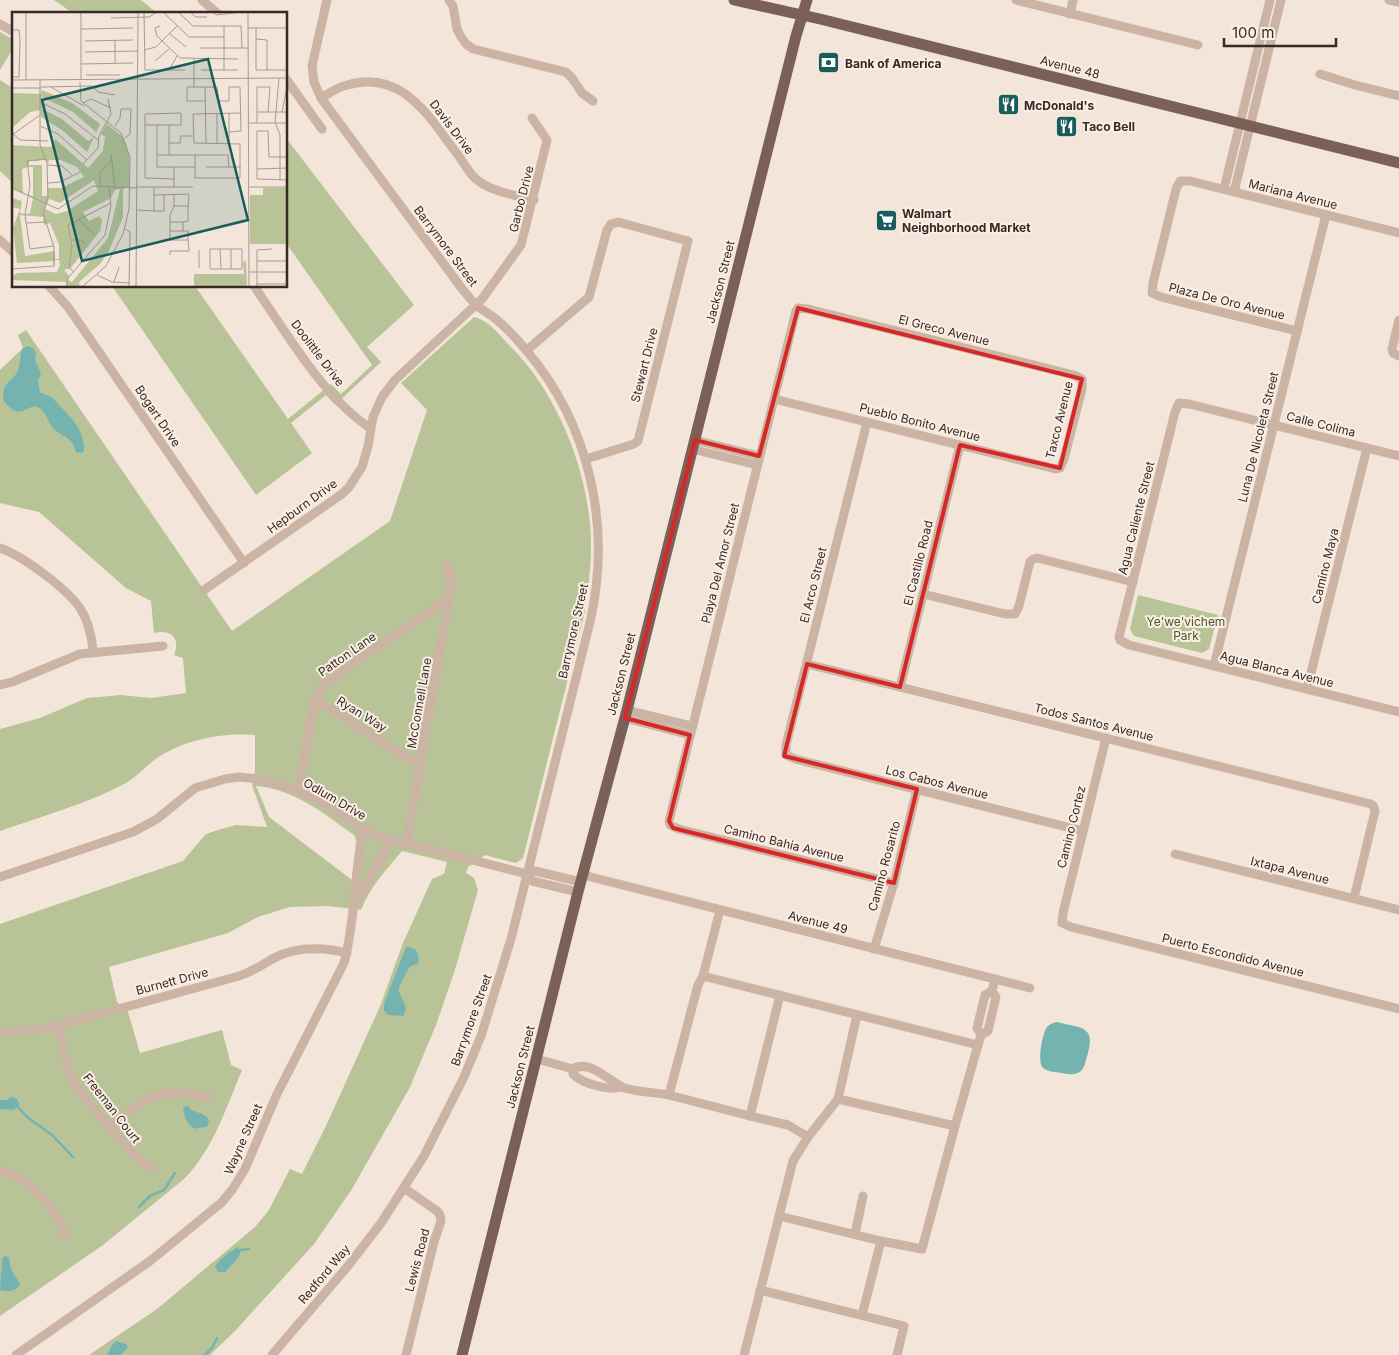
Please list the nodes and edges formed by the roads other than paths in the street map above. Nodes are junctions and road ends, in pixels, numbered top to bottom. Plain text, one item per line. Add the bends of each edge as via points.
1 (202, 0) edge
2 (327, 0) edge
3 (449, 0) edge
4 (734, 0) edge
5 (806, 0) edge
6 (1016, 0) edge
7 (1073, 0) edge
8 (1270, 0) edge
9 (1281, 0) edge
10 (1389, 0) edge
11 (1399, 2) edge
12 (216, 12) edge
13 (1070, 14) junction
14 (802, 16) junction
15 (0, 24) edge
16 (12, 31) edge
17 (1198, 45) dead end
18 (1320, 74) dead end
19 (288, 82) edge
20 (1399, 96) edge
21 (321, 98) junction
22 (593, 101) dead end
23 (532, 118) dead end
24 (1245, 125) junction
25 (322, 129) dead end
26 (1399, 163) edge
27 (1224, 189) junction
28 (1234, 192) junction
29 (534, 200) junction
30 (1326, 215) junction
31 (1399, 233) edge
32 (0, 240) edge
33 (12, 251) edge
34 (51, 288) edge
35 (255, 288) edge
36 (1152, 293) joint
37 (476, 305) junction
38 (798, 308) joint
39 (1399, 320) edge
40 (1297, 331) junction
41 (527, 350) junction
42 (1396, 355) edge
43 (1082, 379) joint
44 (774, 398) junction
45 (1179, 403) joint
46 (867, 422) junction
47 (1274, 425) junction
48 (370, 428) junction
49 (693, 445) junction
50 (960, 445) junction
51 (1367, 448) junction
52 (1399, 456) edge
53 (586, 459) junction
54 (758, 461) junction
55 (1060, 468) joint
56 (0, 548) edge
57 (244, 563) junction
58 (447, 566) dead end
59 (1133, 582) junction
60 (204, 590) dead end
61 (923, 594) junction
62 (449, 598) junction
63 (1120, 640) joint
64 (163, 646) dead end
65 (93, 652) junction
66 (807, 664) junction
67 (1214, 666) junction
68 (0, 685) edge
69 (900, 687) junction
70 (1307, 689) junction
71 (315, 700) junction
72 (1399, 712) edge
73 (626, 714) junction
74 (691, 730) junction
75 (1106, 738) junction
76 (786, 755) joint
77 (421, 763) junction
78 (298, 790) junction
79 (917, 790) junction
80 (670, 825) joint
81 (364, 830) junction
82 (1083, 831) junction
83 (392, 840) junction
84 (406, 844) junction
85 (1175, 854) dead end
86 (527, 874) junction
87 (551, 875) junction
88 (0, 877) edge
89 (581, 883) junction
90 (894, 883) junction
91 (549, 885) junction
92 (1354, 898) junction
93 (355, 903) junction
94 (720, 910) junction
95 (1399, 910) edge
96 (1062, 923) joint
97 (874, 949) junction
98 (347, 953) junction
99 (703, 976) junction
100 (995, 979) junction
101 (1030, 988) dead end
102 (992, 991) junction
103 (780, 995) junction
104 (1399, 1009) edge
105 (981, 1013) junction
106 (858, 1015) junction
107 (992, 1016) junction
108 (57, 1026) junction
109 (0, 1034) edge
110 (981, 1035) junction
111 (978, 1046) junction
112 (537, 1059) junction
113 (573, 1069) junction
114 (597, 1072) junction
115 (593, 1084) junction
116 (622, 1087) junction
117 (669, 1095) junction
118 (210, 1098) dead end
119 (838, 1099) junction
120 (750, 1116) junction
121 (955, 1126) junction
122 (109, 1128) junction
123 (808, 1137) junction
124 (153, 1168) dead end
125 (0, 1170) edge
126 (404, 1188) junction
127 (863, 1196) dead end
128 (392, 1207) joint
129 (778, 1216) junction
130 (856, 1234) junction
131 (65, 1236) dead end
132 (881, 1241) junction
133 (760, 1290) junction
134 (862, 1315) junction
135 (16, 1355) edge
136 (272, 1355) edge
137 (406, 1355) edge
138 (462, 1355) edge
139 (744, 1355) edge
140 (897, 1355) edge

1 - 12 street
2 - 21 street, Barrymore Street via 312,66
3 - 22 street via 460,37 466,44 482,52 566,72 582,93
4 - 14 main road, Avenue 48
5 - 14 main road, Jackson Street
6 - 13 street
7 - 13 street
8 - 24 street
9 - 24 street
10 - 11 street
13 - 17 street
14 - 24 main road, Avenue 48
14 - 49 main road, Jackson Street
15 - 16 street
18 - 20 street
19 - 25 street
21 - 29 street, Davis Drive via 358,83 378,82 391,86 419,104 476,179 498,190
21 - 37 street, Barrymore Street
23 - 29 street, Garbo Drive via 547,140
24 - 26 main road, Avenue 48
24 - 27 street
24 - 28 street
27 - 28 street, Mariana Avenue
27 - 36 street, Mariana Avenue via 1180,181
28 - 30 street, Mariana Avenue
29 - 37 street, Garbo Drive via 521,245
30 - 31 street, Mariana Avenue
30 - 40 street, Luna De Nicoleta Street
32 - 33 street
34 - 57 street, Bogart Drive via 68,307
35 - 48 street, Doolittle Drive via 318,378
36 - 40 street, Plaza De Oro Avenue
37 - 41 street, Barrymore Street via 498,320
37 - 48 street, Hepburn Drive via 388,388 377,406
38 - 43 street, El Greco Avenue
38 - 44 street, Playa Del Amor Street
39 - 42 street via 1392,349
40 - 47 street, Luna De Nicoleta Street
41 - 53 street, Barrymore Street via 564,407
41 - 53 street, Stewart Drive via 589,296 611,224 618,222 688,241 638,440
43 - 55 street, Taxco Avenue
44 - 46 street, Pueblo Bonito Avenue
44 - 54 street, Playa Del Amor Street
45 - 47 street, Calle Colima
45 - 59 street, Agua Caliente Street
46 - 50 street, Pueblo Bonito Avenue
46 - 66 street, El Arco Street
47 - 51 street, Calle Colima
47 - 67 street, Luna De Nicoleta Street
48 - 57 street, Hepburn Drive via 366,456 349,487
49 - 54 street
49 - 73 main road, Jackson Street
50 - 55 street, Pueblo Bonito Avenue
50 - 61 street, El Castillo Road
51 - 52 street, Calle Colima
51 - 70 street, Camino Maya
53 - 86 street, Barrymore Street via 598,529 595,598
54 - 74 street, Playa Del Amor Street
56 - 65 street via 34,567 76,603 90,631
57 - 60 street, Hepburn Drive
58 - 62 street, McConnell Lane via 451,583
59 - 61 street via 1037,558 1030,562 1015,614
59 - 63 street, Agua Caliente Street
61 - 69 street, El Castillo Road
62 - 71 street, Patton Lane via 323,685
62 - 77 street, McConnell Lane
63 - 67 street, Agua Blanca Avenue
64 - 65 street
65 - 68 street via 74,656
66 - 69 street, Todos Santos Avenue
66 - 76 street, El Arco Street
67 - 70 street, Agua Blanca Avenue
69 - 75 street, Todos Santos Avenue
70 - 72 street, Agua Blanca Avenue
71 - 77 street, Ryan Way
71 - 78 street, Patton Lane
73 - 74 street
73 - 89 main road, Jackson Street
74 - 80 street, Playa Del Amor Street
75 - 82 street, Camino Cortez
75 - 92 street, Todos Santos Avenue via 1366,802 1374,807
76 - 79 street, Los Cabos Avenue
77 - 84 street, McConnell Lane
78 - 81 street, Odlum Drive
78 - 88 street, Odlum Drive via 259,779 232,778 210,782 195,788 157,819 138,829
79 - 82 street, Los Cabos Avenue
79 - 90 street, Camino Rosarito
80 - 90 street, Camino Bahia Avenue
81 - 83 street, Odlum Drive
81 - 93 street, Wayne Street via 356,868
82 - 96 street, Camino Cortez
83 - 84 street, Odlum Drive
83 - 93 street, Wayne Street
84 - 86 street, Odlum Drive
85 - 92 street, Ixtapa Avenue
86 - 87 street, Odlum Drive via 535,871
86 - 91 street, Odlum Drive via 532,881
86 - 126 street, Barrymore Street via 506,958 481,1036 442,1122
87 - 89 street, Odlum Drive
87 - 91 street
89 - 91 street, Odlum Drive
89 - 94 street, Avenue 49 via 600,880
89 - 112 main road, Jackson Street
90 - 97 street, Camino Rosarito
92 - 95 street, Ixtapa Avenue
93 - 98 street, Wayne Street
94 - 97 street, Avenue 49
94 - 99 street
96 - 104 street, Puerto Escondido Avenue
97 - 100 street, Avenue 49
98 - 108 street, Burnett Drive via 313,948 297,950 282,954 247,973
98 - 135 street, Wayne Street via 232,1190 221,1203 150,1261
99 - 103 street
99 - 117 street
100 - 101 street, Avenue 49
100 - 102 street
102 - 105 street via 985,996
102 - 107 street via 996,997
103 - 106 street
103 - 120 street
105 - 107 street
105 - 110 street via 977,1028
106 - 111 street
106 - 119 street
107 - 110 street via 988,1030
108 - 109 street, Burnett Drive
108 - 122 street, Freeman Court via 75,1084
110 - 111 street
111 - 121 street
112 - 113 street
112 - 138 main road, Jackson Street
113 - 114 street via 579,1065 588,1066
113 - 115 street via 578,1078
114 - 115 street
114 - 116 street
115 - 116 street via 615,1090
116 - 117 street
117 - 120 street
118 - 122 street via 186,1093 160,1094 134,1106
119 - 121 street
119 - 123 street
120 - 123 street via 788,1125
121 - 132 street via 922,1249
122 - 124 street, Freeman Court via 132,1154
123 - 129 street via 793,1161
125 - 131 street via 22,1180 42,1196 56,1215
126 - 128 street, Barrymore Street
126 - 137 street, Lewis Road via 437,1211 441,1221
127 - 130 street
128 - 136 street, Redford Way via 348,1266
129 - 130 street
129 - 133 street
130 - 132 street
132 - 134 street
133 - 134 street
133 - 139 street
134 - 140 street via 904,1326

